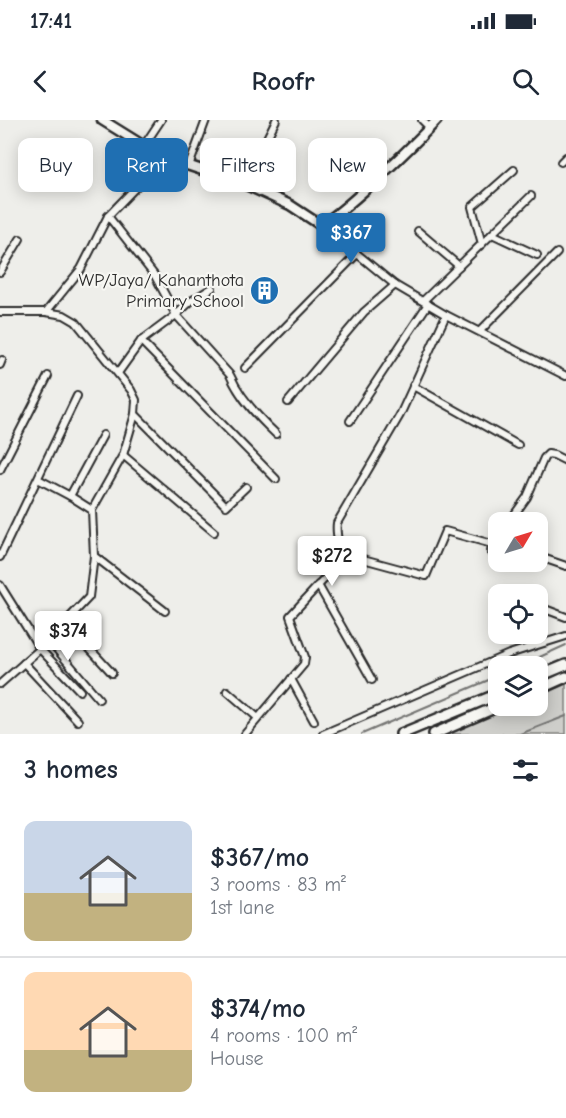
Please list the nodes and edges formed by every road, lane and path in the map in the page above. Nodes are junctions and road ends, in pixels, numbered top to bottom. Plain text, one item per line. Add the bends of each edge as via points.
1 (102, 120) edge
2 (161, 120) edge
3 (206, 120) edge
4 (276, 120) edge
5 (422, 120) edge
6 (437, 120) edge
7 (430, 128) junction
8 (129, 138) edge
9 (149, 138) edge
10 (267, 138) edge
11 (189, 166) joint
12 (200, 170) edge
13 (514, 170) dead end
14 (131, 192) edge
15 (261, 192) edge
16 (531, 196) dead end
17 (108, 216) junction
18 (325, 224) junction
19 (418, 231) dead end
20 (492, 234) junction
21 (20, 239) dead end
22 (482, 244) junction
23 (557, 253) dead end
24 (357, 254) junction
25 (537, 255) dead end
26 (459, 266) junction
27 (0, 272) edge
28 (395, 285) junction
29 (212, 288) dead end
30 (425, 303) junction
31 (0, 312) edge
32 (46, 312) junction
33 (176, 315) junction
34 (446, 315) junction
35 (480, 331) junction
36 (141, 342) junction
37 (245, 368) dead end
38 (118, 373) junction
39 (48, 376) dead end
40 (566, 376) edge
41 (413, 386) junction
42 (77, 396) dead end
43 (288, 402) dead end
44 (135, 414) junction
45 (350, 421) dead end
46 (276, 434) dead end
47 (104, 435) dead end
48 (518, 445) dead end
49 (123, 455) junction
50 (566, 461) edge
51 (0, 470) edge
52 (38, 479) junction
53 (276, 479) dead end
54 (246, 487) dead end
55 (70, 496) junction
56 (92, 510) junction
57 (516, 512) edge
58 (214, 532) dead end
59 (488, 543) edge
60 (341, 553) junction
61 (94, 556) junction
62 (0, 557) edge
63 (548, 560) edge
64 (566, 566) edge
65 (0, 585) edge
66 (318, 585) junction
67 (548, 610) edge
68 (165, 611) dead end
69 (566, 617) edge
70 (65, 622) junction
71 (566, 636) edge
72 (48, 639) junction
73 (40, 649) junction
74 (24, 663) junction
75 (566, 665) edge
76 (548, 672) edge
77 (112, 673) dead end
78 (566, 677) edge
79 (291, 679) junction
80 (372, 680) dead end
81 (0, 684) edge
82 (548, 685) edge
83 (227, 691) dead end
84 (80, 692) dead end
85 (488, 698) edge
86 (99, 699) dead end
87 (488, 711) edge
88 (258, 718) junction
89 (78, 721) dead end
90 (314, 721) dead end
91 (244, 734) edge
92 (323, 734) edge
93 (401, 734) edge
94 (434, 734) edge

1 - 8 main road
2 - 9 street
3 - 11 street
4 - 10 street
5 - 7 street
6 - 7 main road
7 - 18 main road
11 - 12 main road
13 - 22 street via 472,207
14 - 17 street
15 - 18 main road
16 - 20 street
17 - 32 street via 81,269
17 - 33 street via 155,276
18 - 24 street
19 - 26 street
20 - 22 street
20 - 25 street
21 - 27 street
22 - 26 street
23 - 35 street
24 - 28 street
24 - 37 street
26 - 30 street
28 - 30 street
28 - 43 street via 364,312
29 - 33 street
30 - 34 street
30 - 45 street
31 - 32 street
32 - 38 street via 76,322
33 - 36 street
33 - 46 street
34 - 35 street
34 - 41 street
35 - 40 street
36 - 38 street
36 - 53 street
38 - 44 street via 136,400
39 - 51 street
41 - 48 street
41 - 60 street via 337,523
42 - 52 street
44 - 49 street
44 - 54 street via 226,506
47 - 55 street
49 - 56 street
49 - 58 street
50 - 57 street via 548,454 544,458
52 - 55 street
52 - 62 street
55 - 56 street
56 - 61 street
59 - 60 street via 445,531 426,576
60 - 66 street via 340,562
61 - 68 street
61 - 70 street via 90,597
63 - 64 street
65 - 73 street
66 - 79 street via 290,616 305,657
66 - 80 street
67 - 69 street
70 - 72 street
70 - 77 street
71 - 92 street via 509,654
72 - 73 street
72 - 86 street
73 - 74 street
73 - 84 street
74 - 81 street
74 - 89 street
75 - 76 highway
78 - 82 highway
79 - 88 street
79 - 90 street
83 - 88 street
85 - 93 highway
87 - 94 highway
88 - 91 street

